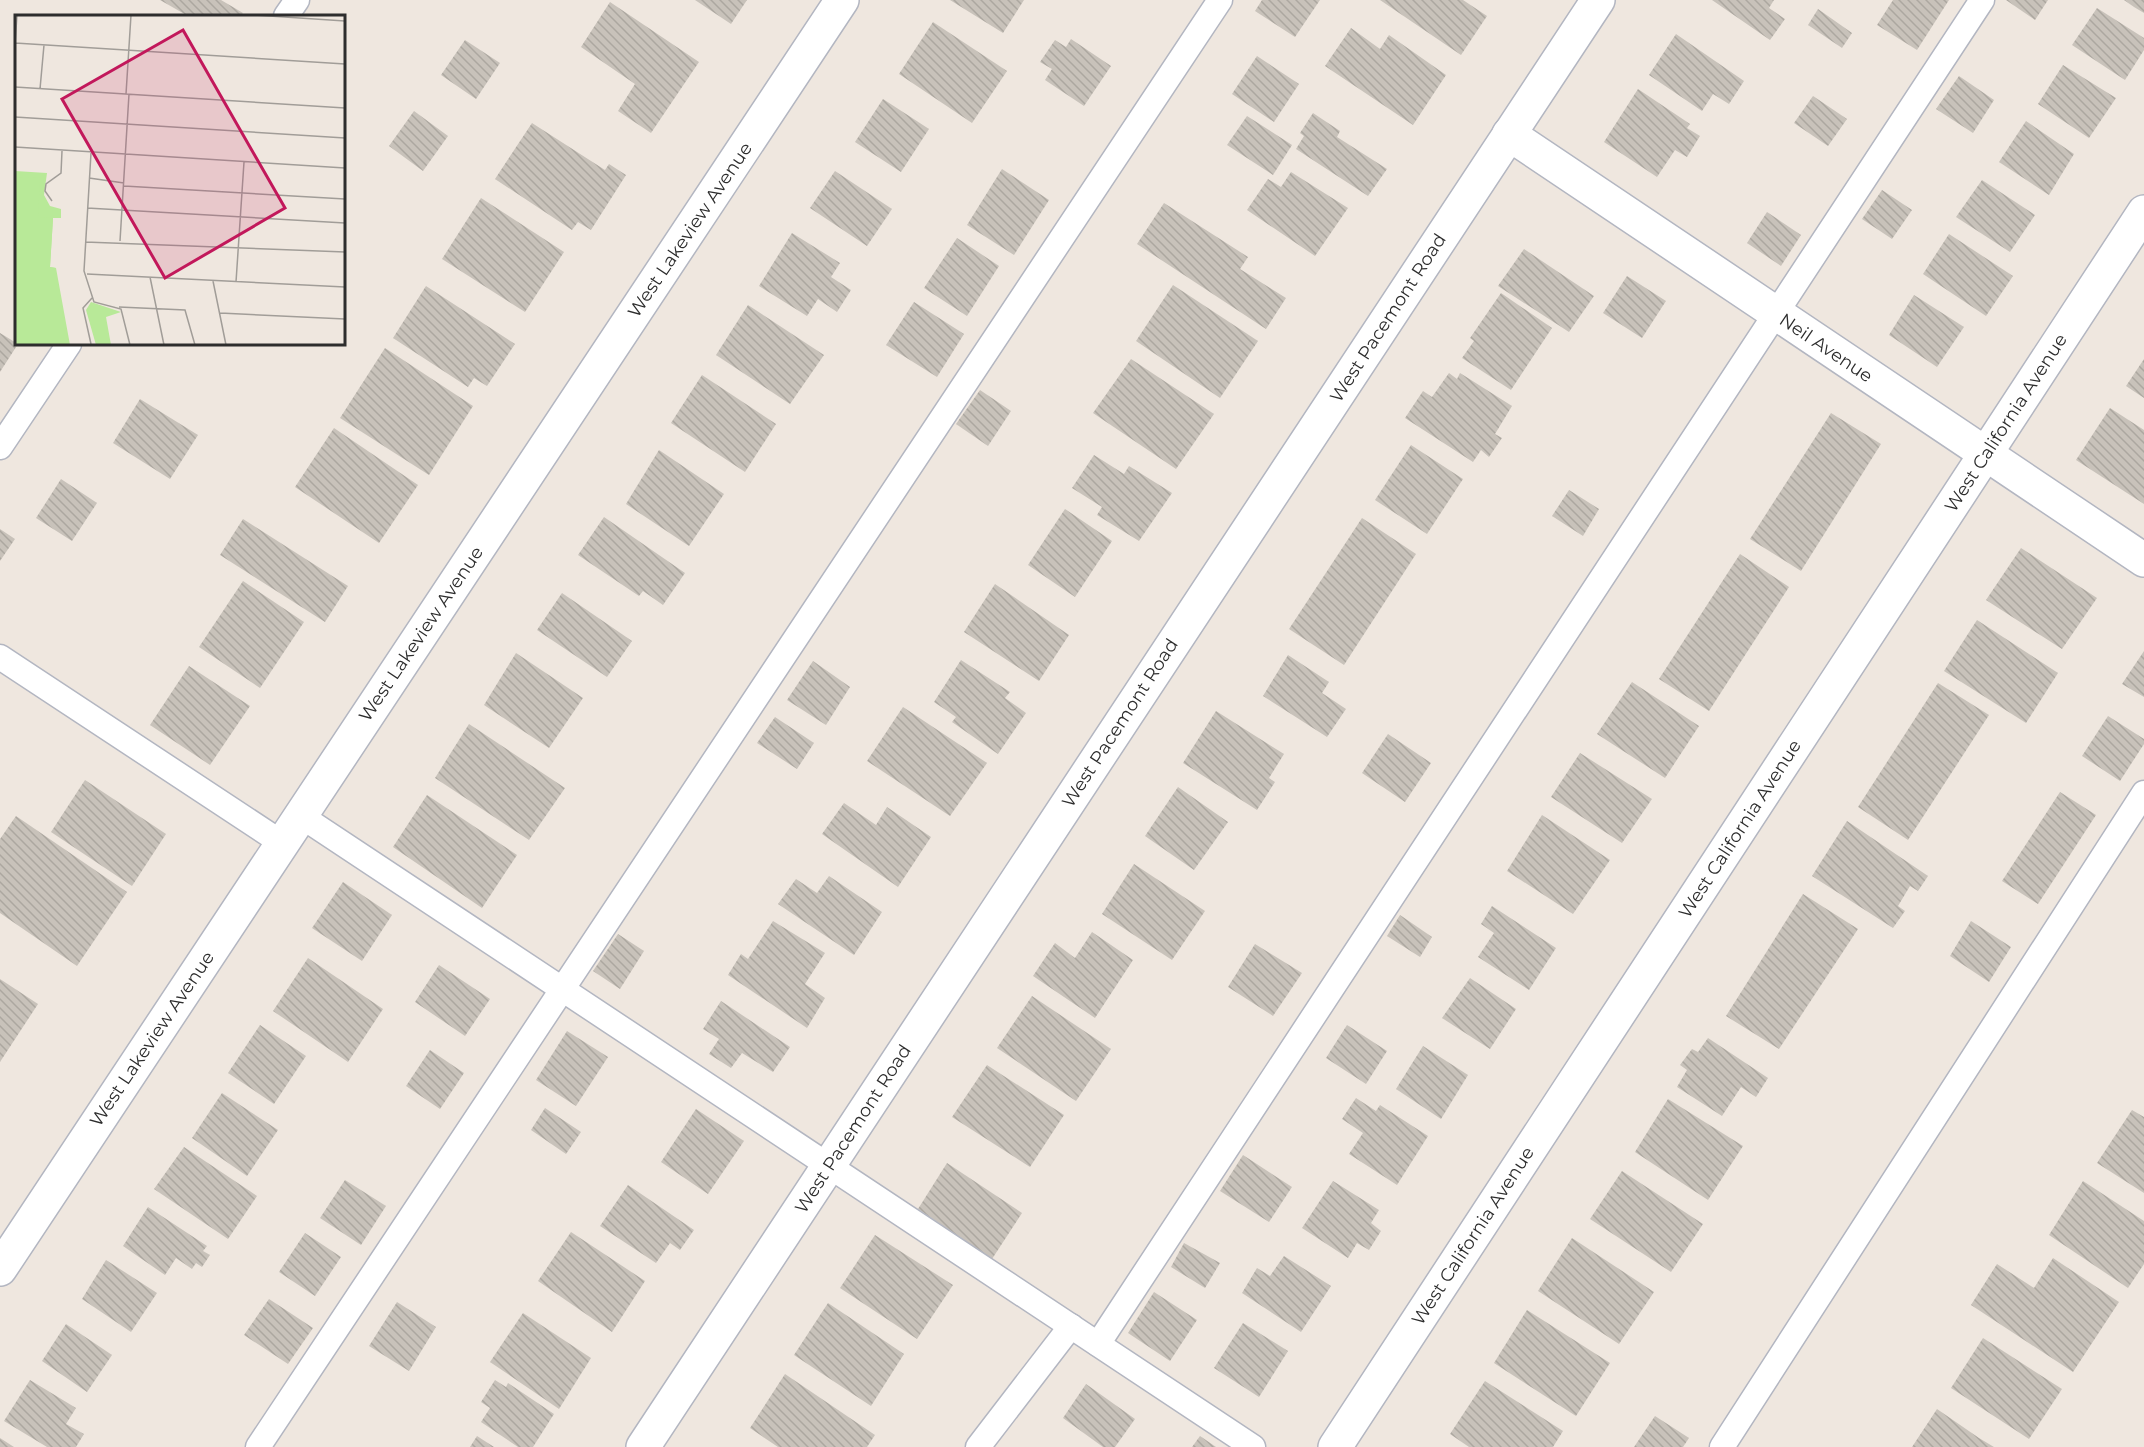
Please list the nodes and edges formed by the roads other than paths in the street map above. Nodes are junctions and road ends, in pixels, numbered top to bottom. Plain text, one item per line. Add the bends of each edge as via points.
1 (297, 0) edge
2 (842, 0) edge
3 (1220, 0) edge
4 (1599, 0) edge
5 (1982, 0) edge
6 (287, 15) edge
7 (1509, 134) junction
8 (2144, 212) edge
9 (1776, 314) junction
10 (68, 345) edge
11 (0, 447) edge
12 (1985, 454) junction
13 (2144, 560) edge
14 (0, 657) edge
15 (2144, 793) edge
16 (301, 816) junction
17 (282, 843) junction
18 (562, 989) junction
19 (829, 1166) junction
20 (0, 1269) edge
21 (1071, 1326) junction
22 (1098, 1344) junction
23 (258, 1447) edge
24 (643, 1447) edge
25 (978, 1447) edge
26 (1253, 1447) edge
27 (1335, 1447) edge
28 (1722, 1447) edge

1 - 6 lane
2 - 16 street, West Lakeview Avenue
3 - 18 lane
4 - 7 street, West Pacemont Road
5 - 9 lane
7 - 9 street, Neil Avenue
7 - 19 street, West Pacemont Road
8 - 12 street, West California Avenue
9 - 12 street, Neil Avenue
9 - 22 lane
10 - 11 lane
12 - 13 street, Neil Avenue
12 - 27 street, West California Avenue
14 - 17 lane
15 - 28 lane
16 - 17 street, West Lakeview Avenue
16 - 18 lane
17 - 20 street, West Lakeview Avenue
18 - 19 lane
18 - 23 lane
19 - 21 lane
19 - 24 street, West Pacemont Road
21 - 22 lane
21 - 25 lane
22 - 26 lane

